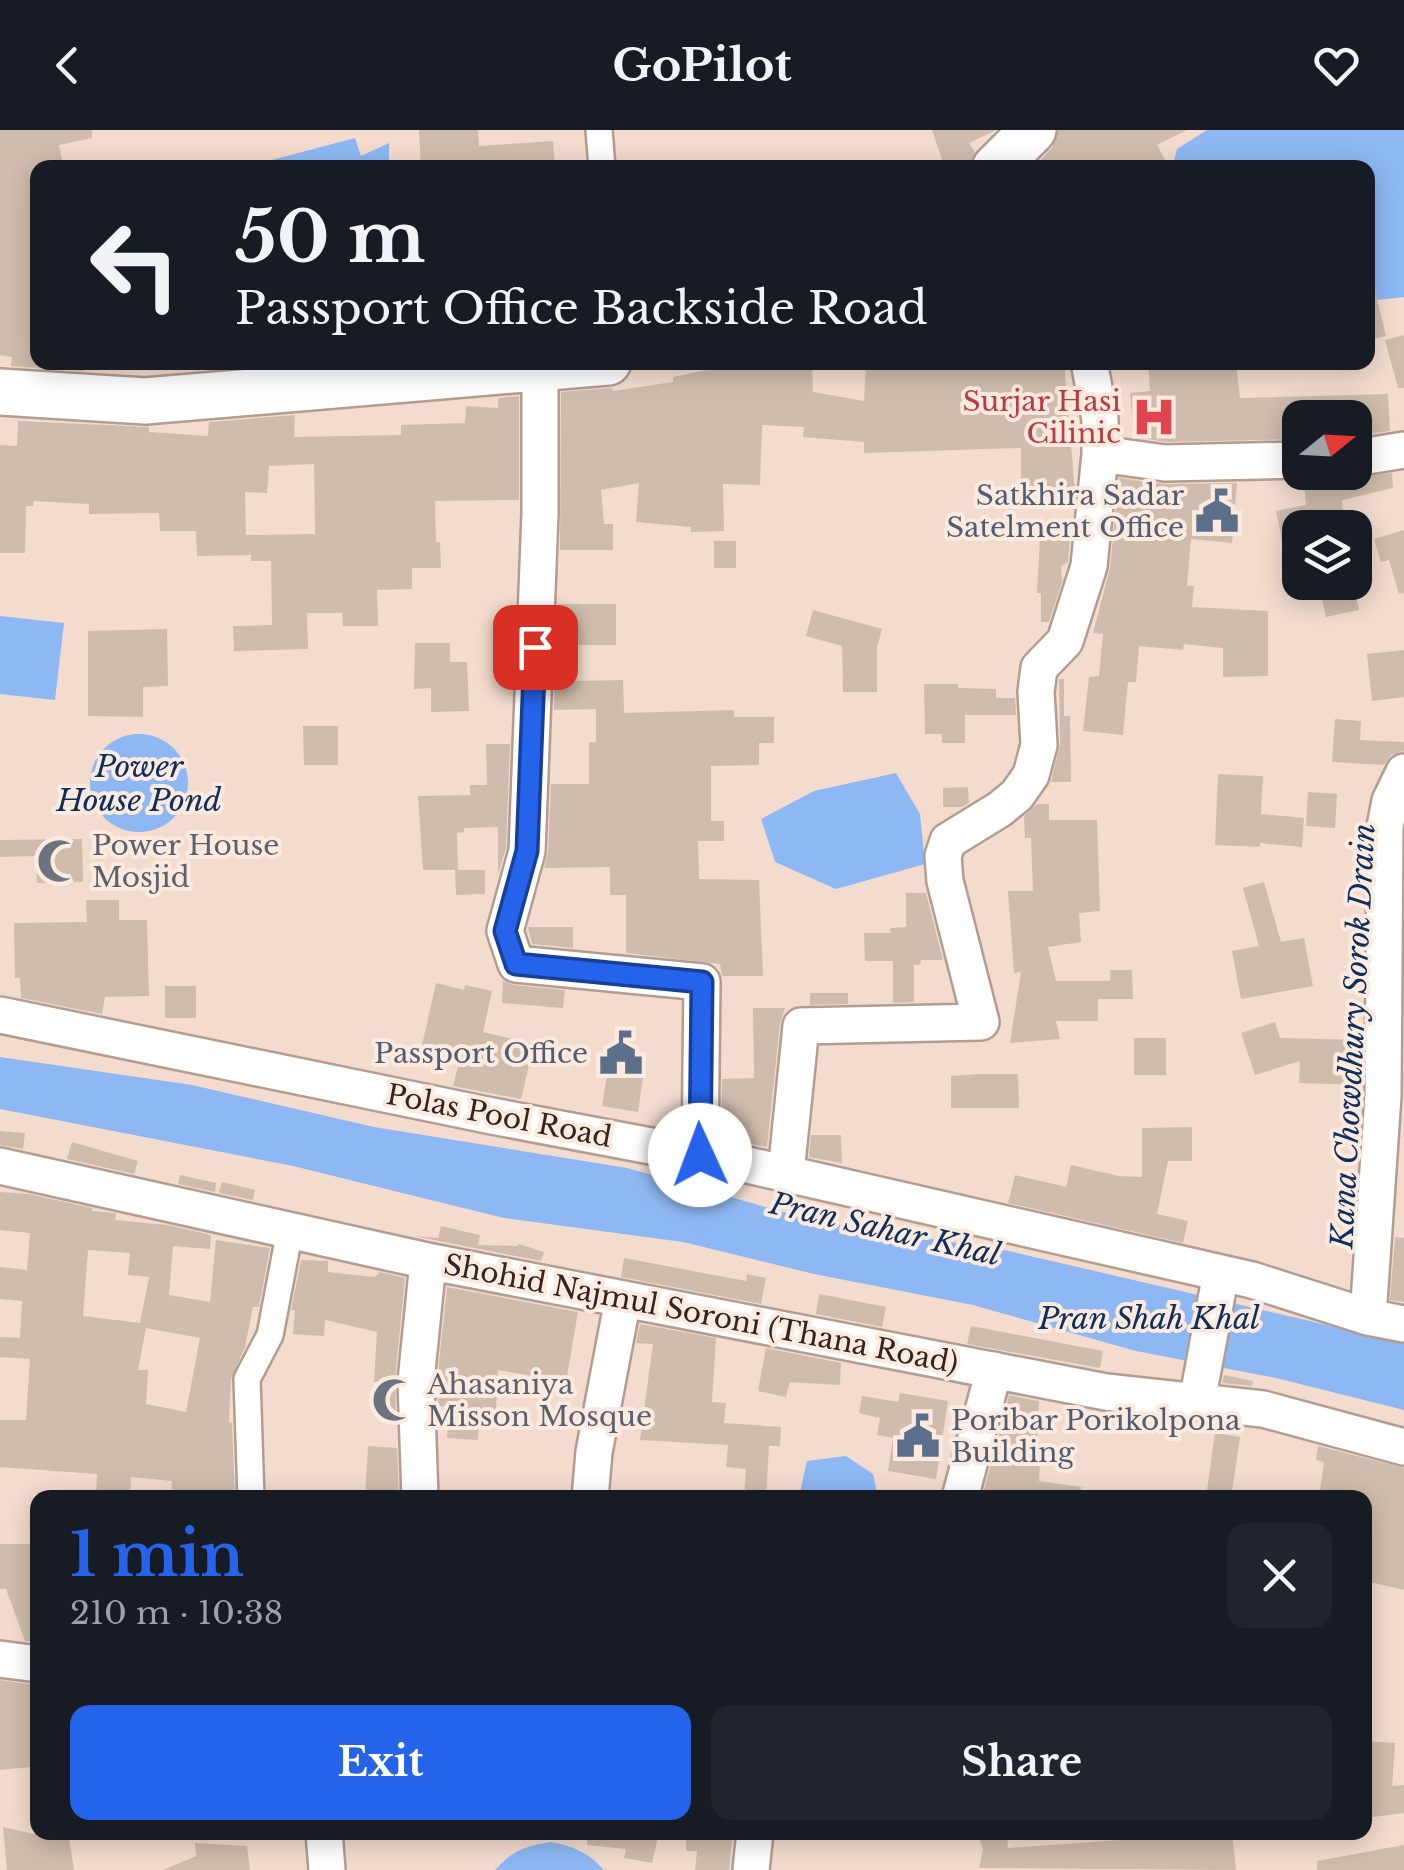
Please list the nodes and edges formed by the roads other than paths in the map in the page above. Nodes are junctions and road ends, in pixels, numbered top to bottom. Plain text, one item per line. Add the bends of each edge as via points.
1 (599, 130) edge
2 (601, 160) edge
3 (495, 370) edge
4 (540, 370) edge
5 (1091, 370) edge
6 (0, 392) edge
7 (1404, 450) edge
8 (1100, 454) junction
9 (1372, 455) edge
10 (1282, 460) edge
11 (1404, 772) edge
12 (0, 1015) edge
13 (700, 1155) junction
14 (0, 1166) edge
15 (786, 1173) junction
16 (290, 1230) junction
17 (428, 1262) junction
18 (1221, 1273) junction
19 (622, 1299) junction
20 (1368, 1317) junction
21 (1404, 1324) edge
22 (994, 1370) junction
23 (1198, 1402) junction
24 (1404, 1447) edge
25 (250, 1490) edge
26 (420, 1490) edge
27 (591, 1490) edge
28 (962, 1490) edge
29 (0, 1659) edge
30 (30, 1663) edge
31 (325, 1840) edge
32 (754, 1840) edge
33 (327, 1870) edge
34 (751, 1870) edge

1 - 2 street
3 - 6 highway via 146,401
4 - 13 street via 527,851 505,931 516,964 702,982
5 - 8 street
7 - 9 street
8 - 10 street via 1166,463
8 - 15 street via 1082,596 1065,640 1039,668 1039,745 1031,775 1008,802 948,841 943,856 981,1022 801,1026
11 - 20 street via 1385,828 1383,1096
12 - 13 street, Polas Pool Road
13 - 15 street, Polas Pool Road
14 - 16 street, Shohid Najmul Soroni (Thana Road)
15 - 18 street, Polas Pool Road
16 - 17 street, Shohid Najmul Soroni (Thana Road)
16 - 25 street via 270,1336 248,1380
17 - 19 street, Shohid Najmul Soroni (Thana Road)
17 - 26 street via 416,1381
18 - 20 street, Polas Pool Road
18 - 23 street
19 - 22 street, Shohid Najmul Soroni (Thana Road)
19 - 27 street
20 - 21 street, Polas Pool Road
22 - 23 street, Shohid Najmul Soroni (Thana Road)
22 - 28 street
23 - 24 street, Shohid Najmul Soroni (Thana Road) via 1264,1409
29 - 30 street
31 - 33 street
32 - 34 street

